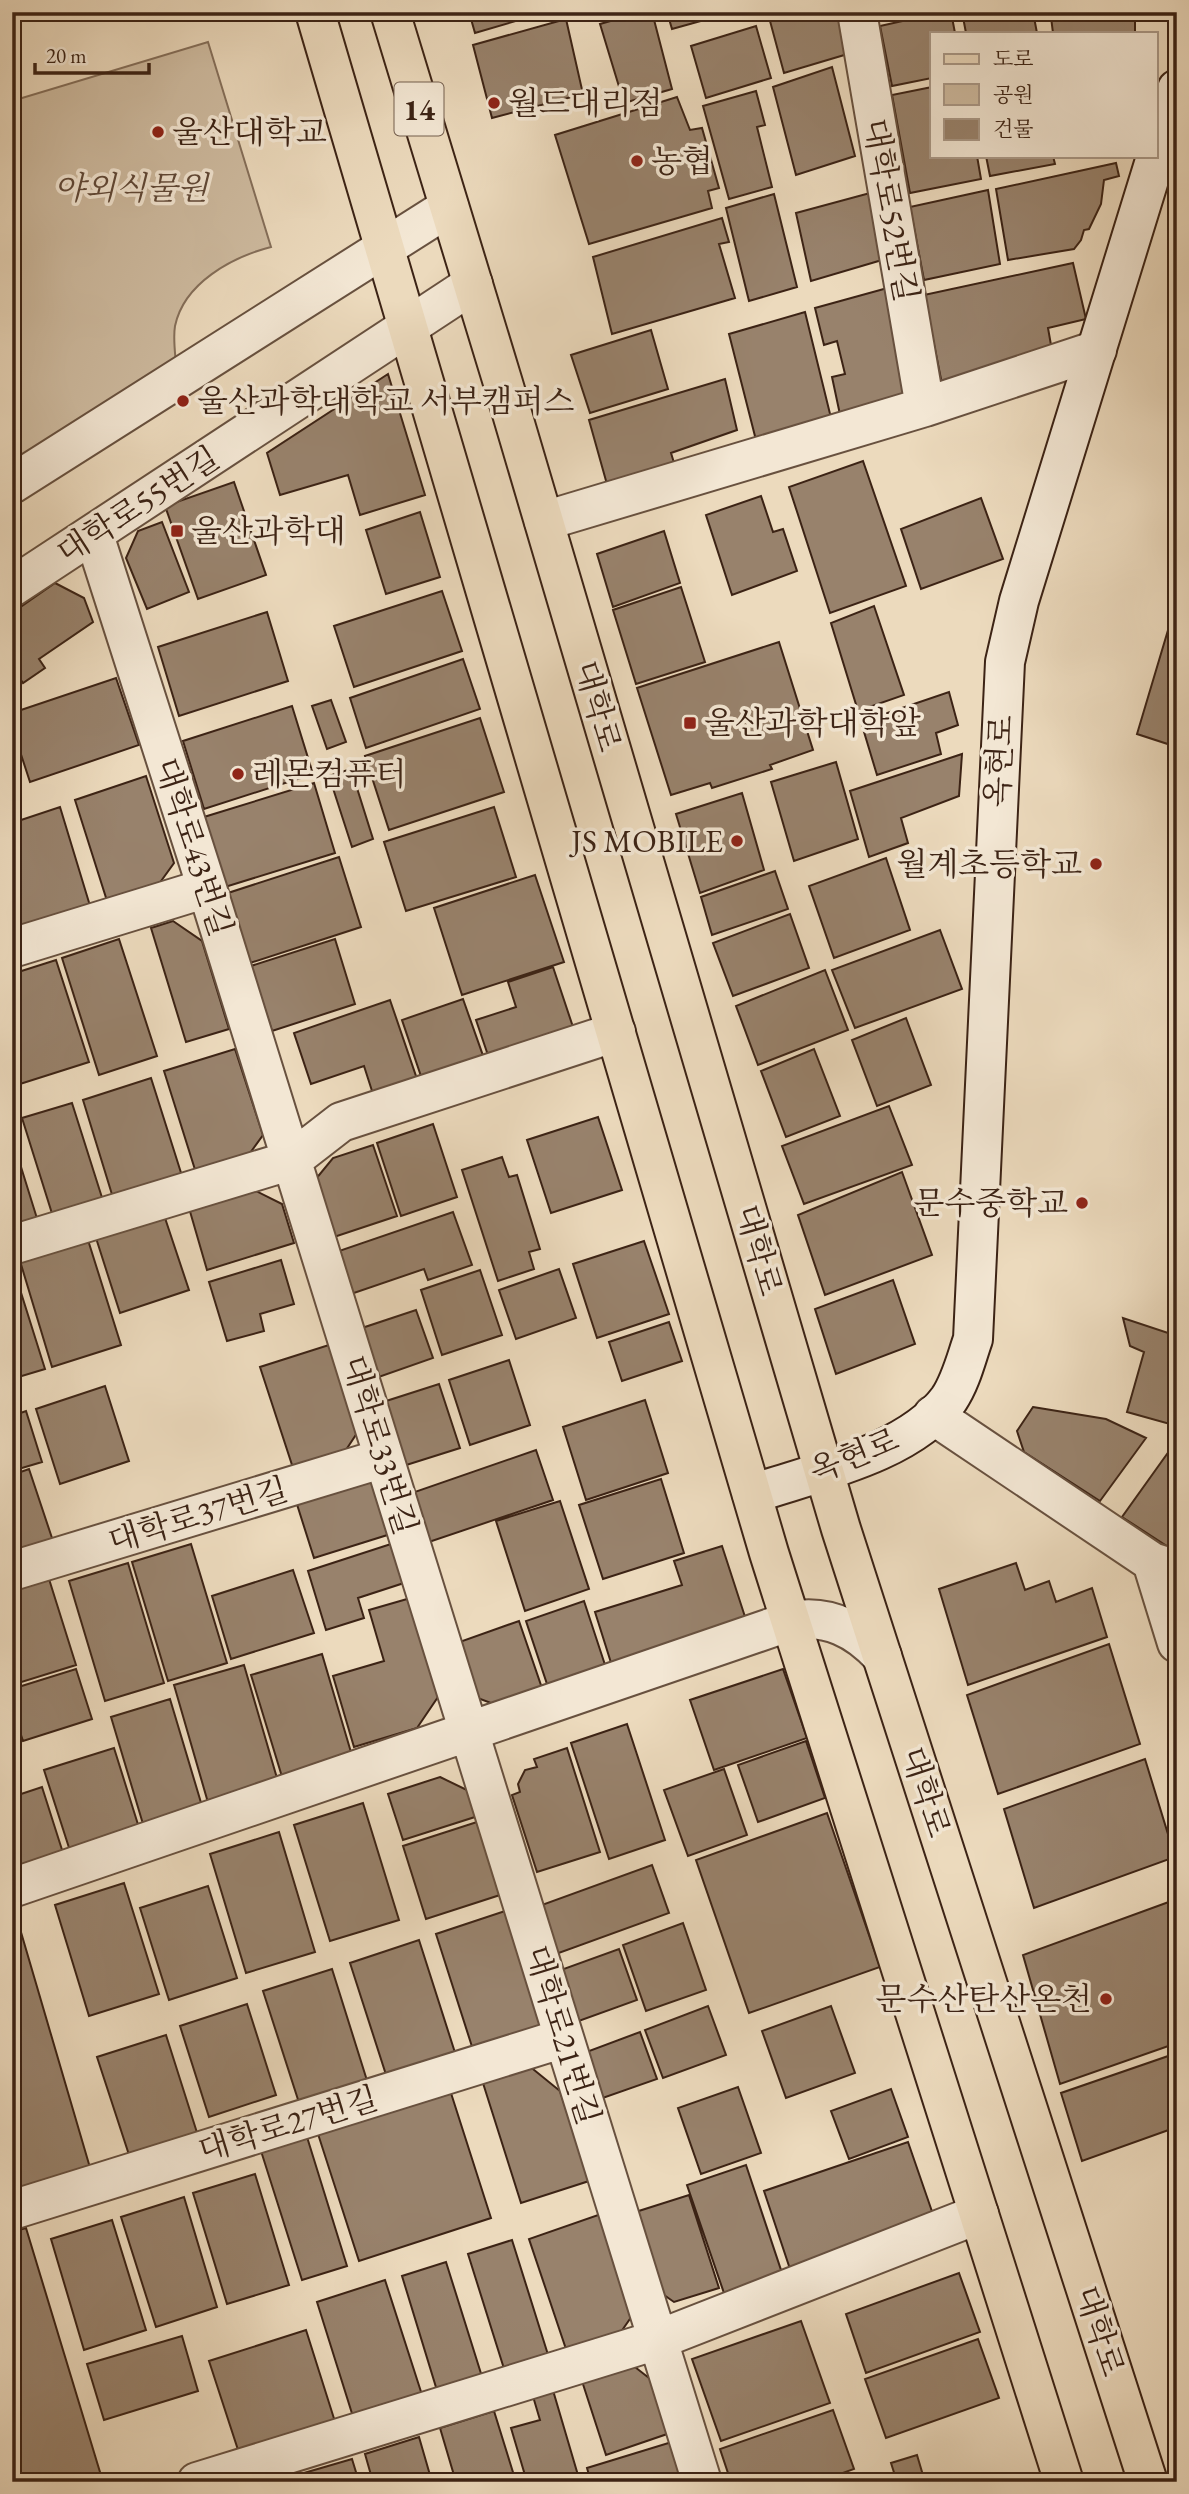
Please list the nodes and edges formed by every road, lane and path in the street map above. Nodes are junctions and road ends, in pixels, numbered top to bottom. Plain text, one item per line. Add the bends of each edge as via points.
1 (315, 12) edge
2 (390, 12) edge
3 (857, 12) edge
4 (1177, 89) edge
5 (1158, 151) edge
6 (1156, 158) edge
7 (449, 206) junction
8 (385, 249) junction
9 (473, 284) junction
10 (408, 327) junction
11 (1097, 350) junction
12 (925, 407) junction
13 (12, 484) edge
14 (544, 521) junction
15 (94, 535) junction
16 (12, 587) edge
17 (207, 888) junction
18 (12, 948) edge
19 (616, 1032) junction
20 (292, 1160) junction
21 (12, 1245) edge
22 (933, 1415) junction
23 (384, 1458) junction
24 (823, 1469) junction
25 (752, 1494) junction
26 (1165, 1566) edge
27 (12, 1571) edge
28 (791, 1621) junction
29 (1177, 1643) edge
30 (882, 1656) junction
31 (468, 1731) junction
32 (12, 1888) edge
33 (564, 2038) junction
34 (12, 2210) edge
35 (979, 2214) junction
36 (657, 2340) junction
37 (197, 2482) edge
38 (702, 2482) edge
39 (1064, 2482) edge
40 (1148, 2482) edge

1 - 8 main road, 14
2 - 7 main road, 대학로 / 14
3 - 12 street, 대학로52번길
4 - 5 street, 옥현로
6 - 11 street, 옥현로
7 - 8 street
7 - 9 main road, 대학로 / 14
8 - 10 main road, 14
8 - 13 street
9 - 10 street, 대학로55번길
9 - 14 main road, 대학로 / 14
10 - 15 street, 대학로55번길
10 - 19 main road, 14
11 - 12 street
11 - 22 street, 옥현로 via 1019,601 1005,662 973,1339 958,1382
12 - 14 street
14 - 24 main road, 대학로 / 14
15 - 16 street, 대학로55번길
15 - 17 street, 대학로43번길
17 - 18 street
17 - 20 street, 대학로43번길
19 - 20 street via 341,1122
19 - 25 main road, 14
20 - 21 street
20 - 23 street, 대학로33번길
22 - 24 street, 옥현로 via 886,1448
22 - 26 street
23 - 27 street, 대학로37번길
23 - 31 street, 대학로33번길
24 - 25 street, 옥현로
24 - 30 main road, 대학로 / 14
25 - 28 main road, 14
26 - 29 street
28 - 30 street via 830,1621 860,1635
28 - 31 street
28 - 35 main road, 14
30 - 40 main road, 대학로 / 14
31 - 32 street
31 - 33 street, 대학로21번길
33 - 34 street, 대학로27번길
33 - 36 street, 대학로21번길
35 - 36 street
35 - 39 main road, 14
36 - 37 street
36 - 38 street, 대학로21번길

